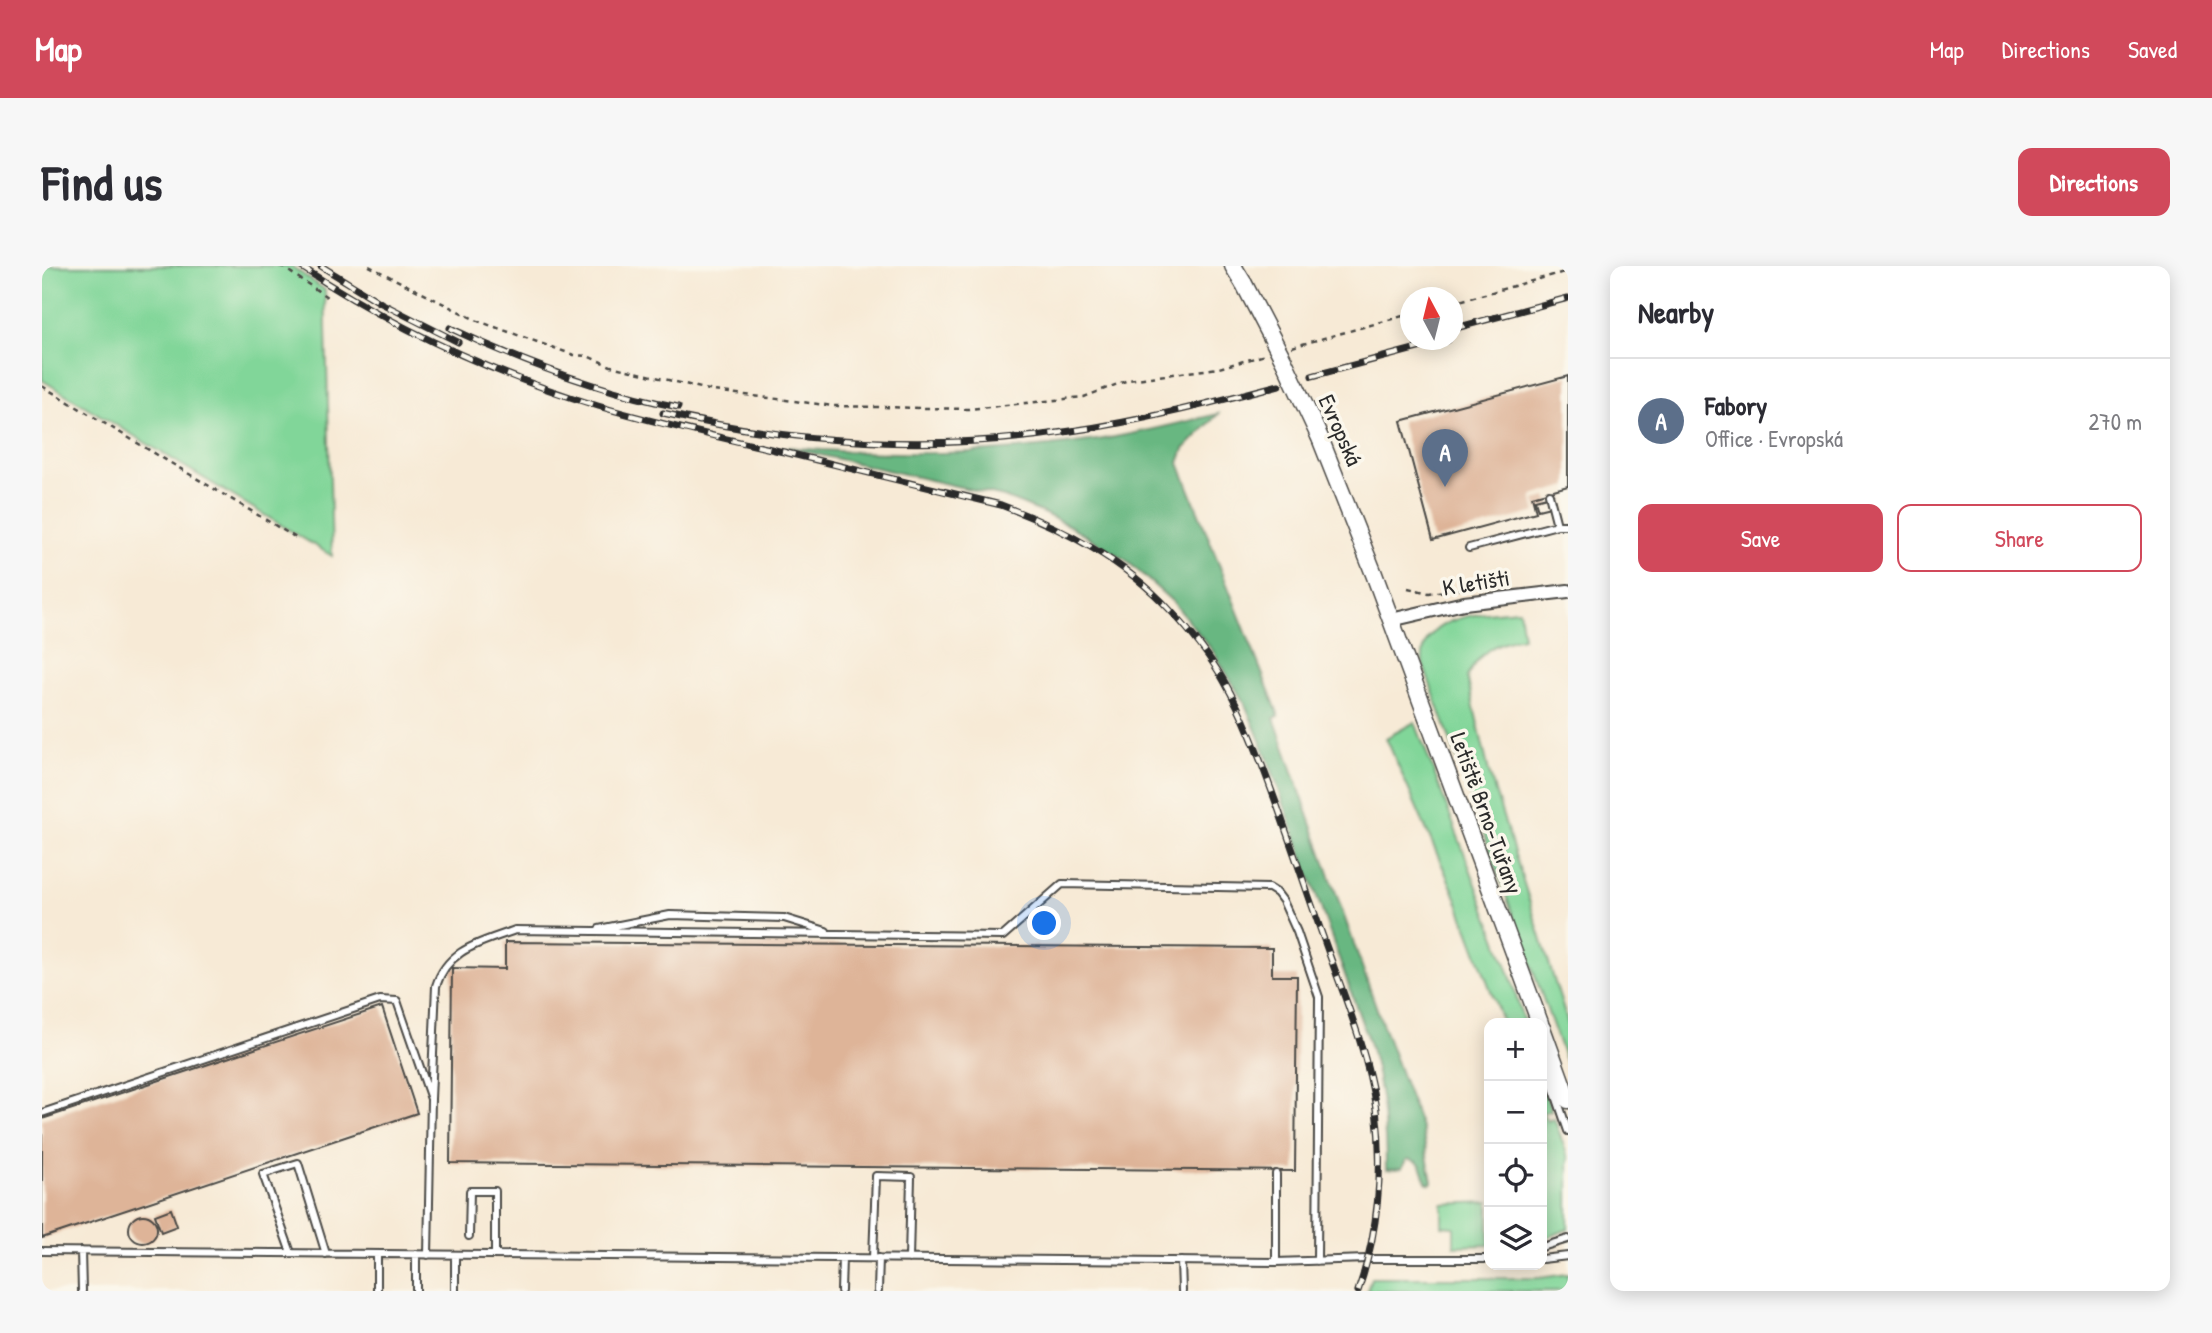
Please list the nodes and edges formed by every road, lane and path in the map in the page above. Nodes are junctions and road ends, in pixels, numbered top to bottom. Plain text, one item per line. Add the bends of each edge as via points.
1 (282, 266) edge
2 (369, 266) edge
3 (1233, 266) edge
4 (1568, 271) edge
5 (330, 299) dead end
6 (1463, 300) edge
7 (1400, 317) edge
8 (1291, 347) dead end
9 (1267, 354) dead end
10 (42, 386) edge
11 (1549, 494) dead end
12 (1557, 525) junction
13 (1568, 525) edge
14 (298, 540) dead end
15 (1469, 548) dead end
16 (1568, 591) edge
17 (1391, 620) junction
18 (587, 931) junction
19 (834, 934) junction
20 (1527, 987) junction
21 (1533, 1018) edge
22 (1538, 1018) edge
23 (1547, 1042) edge
24 (1547, 1070) edge
25 (431, 1099) junction
26 (1568, 1100) edge
27 (42, 1112) edge
28 (1568, 1131) edge
29 (1276, 1174) dead end
30 (469, 1236) dead end
31 (1568, 1239) edge
32 (1547, 1245) edge
33 (42, 1251) edge
34 (82, 1251) junction
35 (291, 1253) junction
36 (326, 1254) junction
37 (377, 1254) junction
38 (416, 1254) junction
39 (428, 1255) junction
40 (455, 1255) junction
41 (495, 1255) junction
42 (1568, 1256) edge
43 (842, 1258) junction
44 (876, 1258) junction
45 (1484, 1258) edge
46 (1547, 1258) edge
47 (909, 1259) junction
48 (1181, 1261) junction
49 (1317, 1261) junction
50 (1276, 1262) junction
51 (82, 1291) edge
52 (377, 1291) edge
53 (416, 1291) edge
54 (455, 1291) edge
55 (841, 1291) edge
56 (878, 1291) edge
57 (1182, 1291) edge

1 - 5 path
2 - 9 path via 478,321 574,355 713,391 834,406 969,409 1084,397 1128,380 1219,368
3 - 17 street, Evropská, bridge via 1320,438
4 - 6 path
7 - 8 path
10 - 14 path
11 - 12 lane
12 - 13 lane
12 - 15 lane
16 - 17 street, K letišti via 1464,603
17 - 20 street, Letiště Brno-Tuřany
18 - 19 lane
18 - 19 lane via 670,915 784,918
18 - 25 lane via 515,930 470,946 449,960 436,986
19 - 49 lane via 1003,936 1062,884 1266,887 1277,893 1297,932 1319,997
20 - 21 lane
20 - 22 street, Letiště Brno-Tuřany
23 - 26 street, Letiště Brno-Tuřany
24 - 28 lane
25 - 27 lane via 397,1001 380,1000
25 - 39 lane
29 - 50 lane
30 - 41 lane via 470,1191 495,1191
31 - 32 lane
33 - 34 lane
34 - 35 lane
34 - 51 lane
35 - 36 lane
35 - 36 lane via 263,1174 298,1163
36 - 37 lane
37 - 38 lane
37 - 52 lane
38 - 39 lane
38 - 53 lane
39 - 40 lane
40 - 41 lane
40 - 54 lane
41 - 43 lane
42 - 46 lane
43 - 44 lane
43 - 55 lane
44 - 47 lane
44 - 47 lane via 876,1176 911,1177
44 - 56 lane
45 - 49 lane
47 - 48 lane
48 - 50 lane
48 - 57 lane
49 - 50 lane

